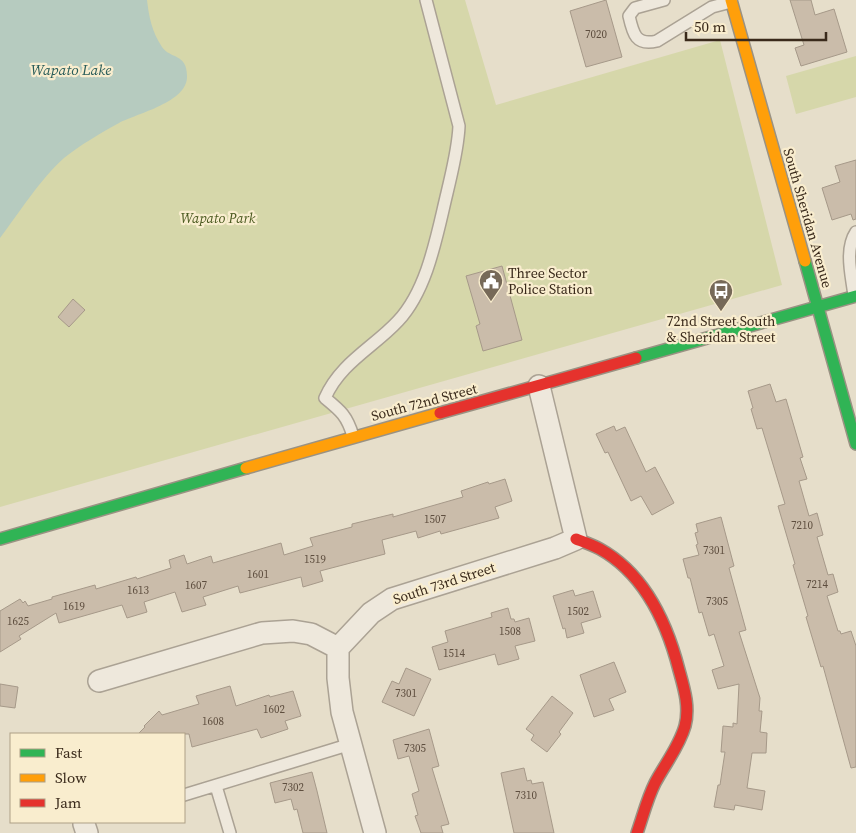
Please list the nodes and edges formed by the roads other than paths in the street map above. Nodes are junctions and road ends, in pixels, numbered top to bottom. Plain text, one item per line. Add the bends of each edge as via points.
1 (426, 0) edge
2 (664, 0) edge
3 (732, 1) edge
4 (856, 232) edge
5 (855, 297) edge
6 (817, 307) junction
7 (539, 386) junction
8 (353, 437) junction
9 (856, 444) edge
10 (576, 539) junction
11 (0, 540) edge
12 (338, 648) junction
13 (99, 681) dead end
14 (351, 744) junction
15 (216, 786) junction
16 (185, 795) edge
17 (230, 833) edge
18 (375, 833) edge
19 (637, 833) edge

1 - 8 lane via 459,126 458,145 433,250 422,281 400,319 338,376 325,398 345,415
2 - 3 lane via 635,8 629,16 636,38 642,42 657,41 712,7
3 - 6 main road, South Sheridan Avenue
4 - 5 lane via 850,248
5 - 6 main road, South 72nd Street
6 - 7 main road, South 72nd Street
6 - 9 main road, South Sheridan Avenue
7 - 8 main road, South 72nd Street
7 - 10 street
8 - 11 main road, South 72nd Street
10 - 12 street, South 73rd Street via 392,599 371,613
10 - 19 main road via 602,550 621,564 653,601 677,662 686,699 687,713 680,740 652,790
12 - 13 street via 311,634 294,631 262,633
12 - 14 street via 342,712
14 - 15 lane
14 - 18 street
15 - 16 lane
15 - 17 lane

